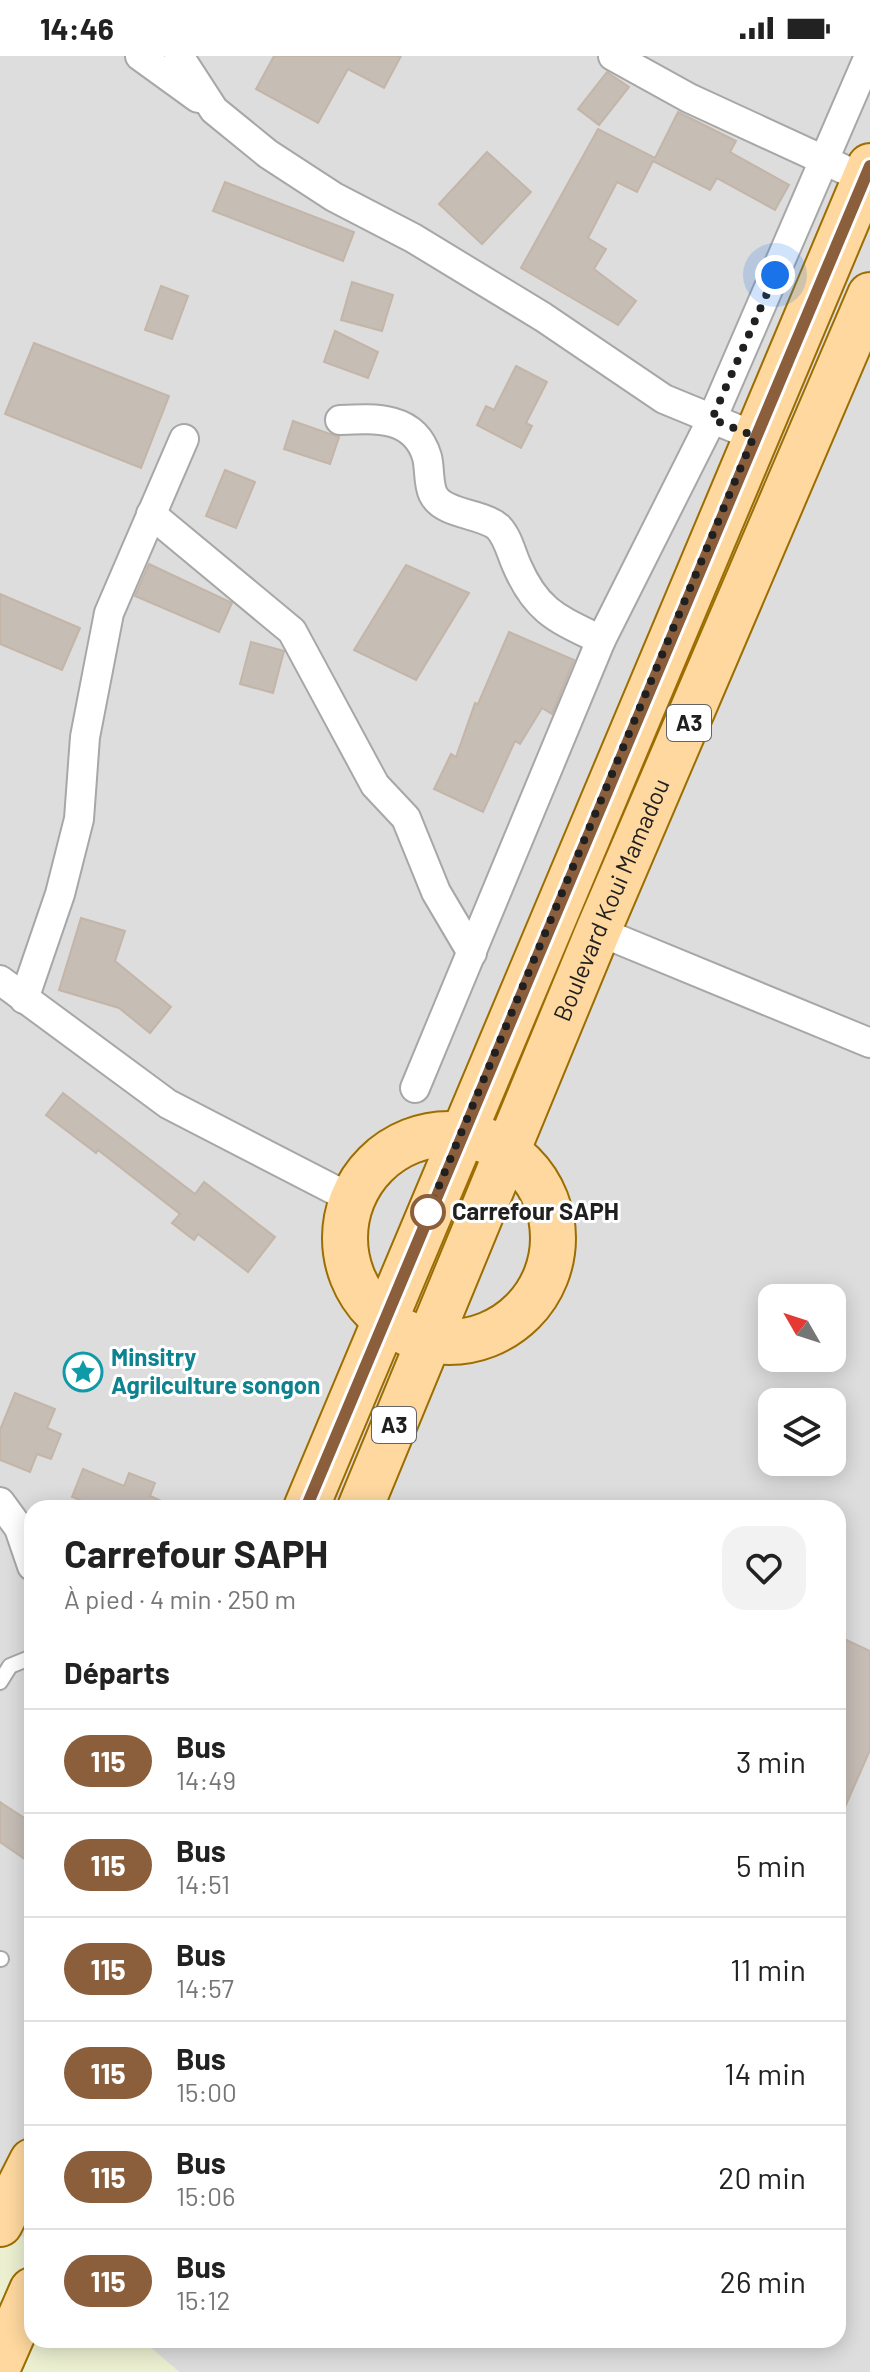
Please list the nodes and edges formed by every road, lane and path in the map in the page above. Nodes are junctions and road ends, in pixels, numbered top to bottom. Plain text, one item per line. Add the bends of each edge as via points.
1 (140, 56) edge
2 (179, 56) edge
3 (613, 56) edge
4 (869, 56) edge
5 (214, 110) junction
6 (825, 160) junction
7 (867, 173) edge
8 (870, 295) edge
9 (712, 419) junction
10 (340, 420) dead end
11 (754, 436) junction
12 (184, 439) dead end
13 (151, 514) junction
14 (601, 640) junction
15 (598, 931) junction
16 (472, 953) junction
17 (0, 980) edge
18 (24, 999) junction
19 (870, 1043) edge
20 (415, 1088) dead end
21 (461, 1133) junction
22 (509, 1151) junction
23 (352, 1199) junction
24 (383, 1320) junction
25 (428, 1342) junction
26 (309, 1500) edge
27 (363, 1500) edge
28 (0, 1502) edge
29 (24, 1543) edge
30 (24, 1660) edge
31 (0, 1682) edge
32 (24, 2177) edge
33 (0, 2224) edge
34 (24, 2308) edge
35 (0, 2363) edge

1 - 5 street
2 - 5 street
3 - 6 street via 689,98
4 - 6 street
5 - 9 street via 334,197 426,245 664,399
6 - 7 street
6 - 9 street
7 - 11 main road, Boulevard Koui Mamadou / A3
8 - 15 main road, Boulevard Koui Mamadou / A3
9 - 11 street
9 - 14 street
10 - 14 street via 378,418 403,425 419,438 433,494 440,502 496,526 506,537 528,590 548,614
11 - 21 main road, Boulevard Koui Mamadou / A3
12 - 13 street
13 - 16 street via 292,631 375,785 406,818 436,892
13 - 18 street via 109,613 85,737 79,819
14 - 16 street
15 - 19 street
15 - 22 main road, Boulevard Koui Mamadou / A3
16 - 20 street
17 - 18 street
18 - 23 street via 168,1104
21 - 22 main road
21 - 23 main road via 427,1135 395,1148 370,1170
21 - 24 main road, Boulevard Koui Mamadou / A3
22 - 25 main road, Boulevard Koui Mamadou / A3
22 - 25 main road via 535,1176 550,1208 554,1244 546,1279 527,1309 498,1331 464,1342
23 - 24 main road via 345,1232 348,1265 361,1296
24 - 25 main road
24 - 26 main road, Boulevard Koui Mamadou / A3
25 - 27 main road, Boulevard Koui Mamadou / A3
28 - 29 street
30 - 31 lane via 10,1666
32 - 33 main road
34 - 35 main road

